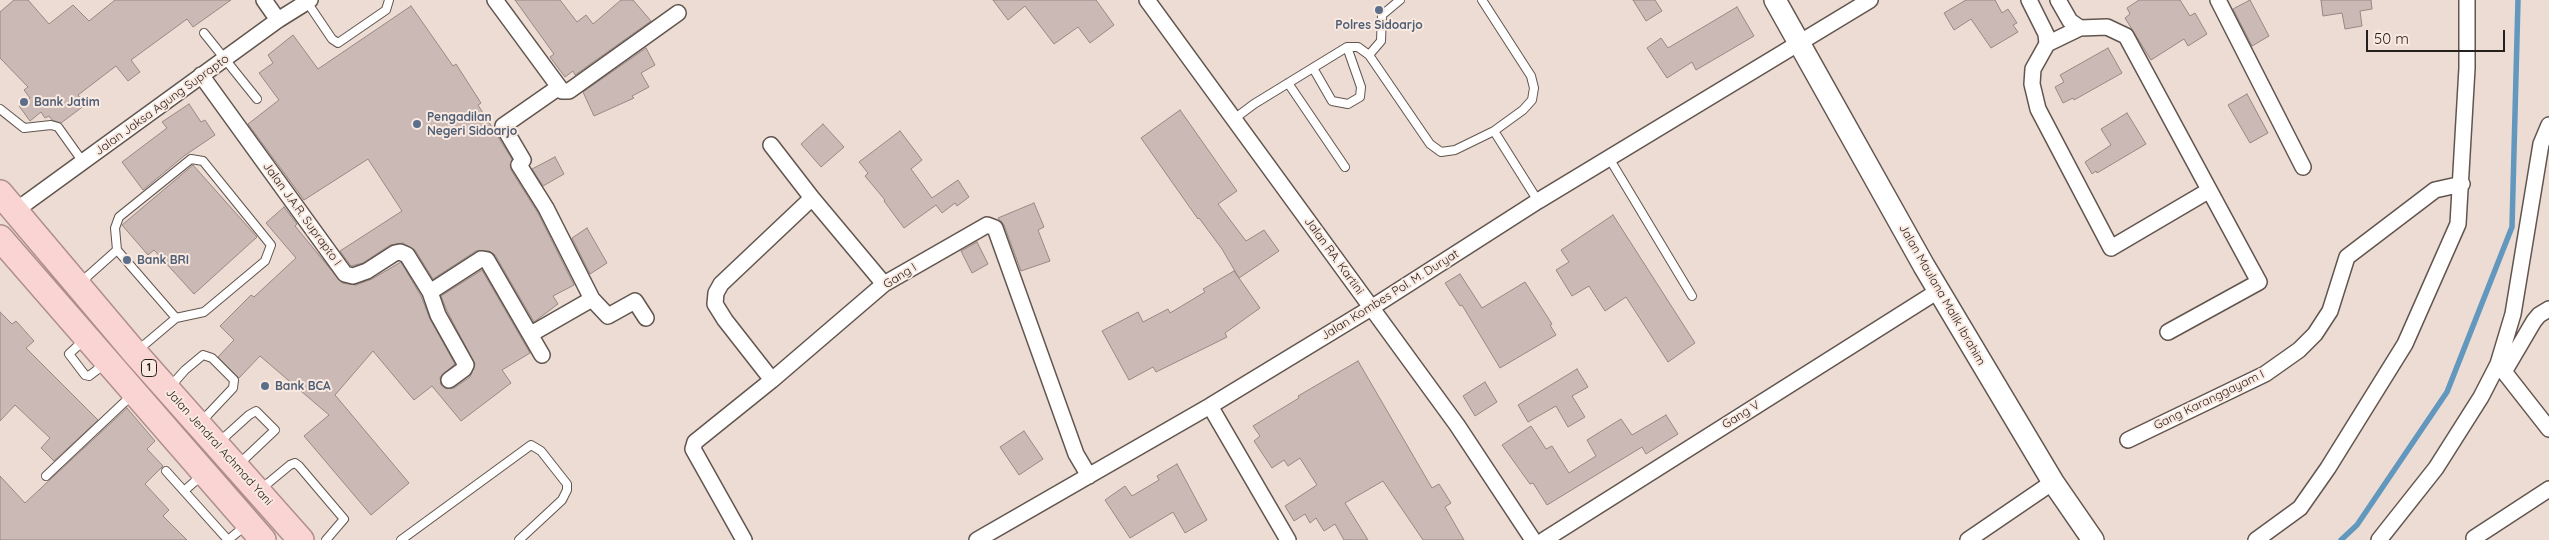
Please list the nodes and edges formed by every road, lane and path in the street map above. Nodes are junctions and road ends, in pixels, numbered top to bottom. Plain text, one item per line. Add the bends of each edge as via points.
1 (264, 0) edge
2 (389, 0) edge
3 (495, 0) edge
4 (1147, 0) edge
5 (1400, 0) edge
6 (1482, 0) edge
7 (1775, 0) edge
8 (1870, 0) edge
9 (2030, 0) edge
10 (2058, 0) edge
11 (2218, 0) edge
12 (2467, 0) edge
13 (308, 1) edge
14 (678, 13) dead end
15 (278, 20) junction
16 (2080, 28) junction
17 (204, 33) dead end
18 (1800, 44) junction
19 (2047, 44) junction
20 (1347, 47) junction
21 (1369, 55) junction
22 (224, 59) junction
23 (1312, 68) junction
24 (201, 76) junction
25 (1288, 83) junction
26 (559, 87) junction
27 (257, 99) dead end
28 (0, 109) edge
29 (1234, 119) junction
30 (2549, 125) edge
31 (1494, 131) junction
32 (771, 145) dead end
33 (1609, 158) junction
34 (83, 162) junction
35 (1345, 167) dead end
36 (2303, 167) dead end
37 (2462, 184) junction
38 (2208, 191) junction
39 (812, 198) junction
40 (1538, 201) junction
41 (8, 202) edge
42 (0, 238) edge
43 (117, 250) junction
44 (78, 284) junction
45 (884, 284) junction
46 (1938, 291) junction
47 (430, 292) junction
48 (1692, 296) dead end
49 (592, 299) junction
50 (1371, 308) junction
51 (2549, 309) edge
52 (176, 318) junction
53 (646, 318) dead end
54 (2168, 332) dead end
55 (531, 334) junction
56 (136, 353) junction
57 (542, 355) dead end
58 (2501, 368) junction
59 (450, 380) dead end
60 (772, 380) junction
61 (168, 390) junction
62 (134, 393) junction
63 (1210, 406) junction
64 (199, 424) junction
65 (2549, 429) edge
66 (2128, 440) dead end
67 (216, 444) junction
68 (236, 467) junction
69 (166, 471) dead end
70 (205, 473) junction
71 (46, 476) dead end
72 (1089, 476) junction
73 (2053, 482) junction
74 (2549, 489) edge
75 (184, 491) junction
76 (259, 492) junction
77 (255, 534) edge
78 (2474, 538) dead end
79 (228, 540) edge
80 (301, 540) edge
81 (326, 540) edge
82 (401, 540) edge
83 (519, 540) edge
84 (744, 540) edge
85 (977, 540) edge
86 (1288, 540) edge
87 (1533, 540) edge
88 (1544, 540) edge
89 (1968, 540) edge
90 (2093, 540) edge
91 (2256, 540) edge
92 (2379, 540) edge

1 - 15 street
2 - 13 lane via 386,10 338,43 332,39
3 - 26 street
4 - 29 street, Jalan RA. Kartini
5 - 21 lane via 1382,15 1381,41
6 - 31 lane via 1531,76 1534,88 1532,100 1523,110
7 - 18 main road, Jalan Maulana Malik Ibrahim
8 - 18 street, Jalan Kombes Pol. M. Duryat
9 - 19 street via 2046,34
10 - 16 street via 2070,21
11 - 36 street
12 - 37 street
13 - 15 street, Jalan Jaksa Agung Suprapto
14 - 26 street via 569,91 562,91
15 - 22 street, Jalan Jaksa Agung Suprapto
16 - 19 street
16 - 38 street via 2107,28 2126,36
17 - 22 lane
18 - 33 street, Jalan Kombes Pol. M. Duryat
18 - 46 main road, Jalan Maulana Malik Ibrahim
19 - 38 street via 2033,69 2032,84 2038,109 2111,248
20 - 21 lane via 1358,47
20 - 23 lane
20 - 23 lane via 1361,87 1360,97 1348,104 1332,101
21 - 31 lane via 1430,144 1442,152 1455,150
22 - 24 street, Jalan Jaksa Agung Suprapto
22 - 27 lane
23 - 25 lane
24 - 34 street, Jalan Jaksa Agung Suprapto
24 - 47 street, Jalan J.A.R. Suprapto I via 345,274 353,276 366,272 400,252 407,255
25 - 29 lane
25 - 35 lane
26 - 49 street via 503,126 523,160 519,164 546,208
28 - 34 lane via 24,128 51,125 62,129
29 - 50 street, Jalan RA. Kartini
30 - 58 street via 2541,144
31 - 40 lane
32 - 39 street
33 - 40 street, Jalan Kombes Pol. M. Duryat
33 - 48 lane
34 - 41 street, Jalan Jaksa Agung Suprapto
37 - 66 street, Gang Karanggayam I via 2435,190 2347,257 2330,311 2315,334 2299,350 2265,374
37 - 91 street via 2458,224 2405,344 2300,508
38 - 54 street via 2259,282
39 - 45 street
39 - 60 street via 721,284 716,293 715,304 725,320
40 - 50 street, Jalan Kombes Pol. M. Duryat
41 - 44 highway, Jalan Jendral Achmad Yani / 1
42 - 62 highway, 1
43 - 44 lane
43 - 52 lane
43 - 52 lane via 115,228 119,217 190,159 202,161 271,245 265,261 204,312
44 - 56 highway, Jalan Jendral Achmad Yani / 1
45 - 60 street, Gang I
45 - 72 street, Gang I via 987,225 995,228 1076,454
46 - 73 main road, Jalan Maulana Malik Ibrahim
46 - 88 street, Gang V
47 - 55 street via 481,259 487,260
47 - 59 street, Jalan J.A.R. Suprapto I via 438,315 466,365
49 - 53 street via 608,320 634,301
49 - 55 street
50 - 63 street, Jalan Kombes Pol. M. Duryat
50 - 87 street, Jalan RA. Kartini via 1457,425
51 - 58 street via 2534,321
52 - 56 lane
55 - 57 street
56 - 61 highway, Jalan Jendral Achmad Yani / 1
58 - 65 street
58 - 92 street via 2436,468
60 - 84 street, Gang I via 693,446
61 - 64 highway, Jalan Jendral Achmad Yani / 1
61 - 64 lane via 204,355 212,358 234,380 233,388
62 - 70 highway, 1
62 - 71 lane
63 - 72 street, Jalan Kombes Pol. M. Duryat
63 - 86 street
64 - 67 highway, Jalan Jendral Achmad Yani / 1
67 - 68 highway, Jalan Jendral Achmad Yani / 1
67 - 68 lane via 256,411 275,430
68 - 76 highway, Jalan Jendral Achmad Yani / 1
69 - 75 lane
70 - 75 lane
70 - 77 highway, 1
72 - 85 street, Jalan Kombes Pol. M. Duryat
73 - 89 street
73 - 90 main road, Jalan Maulana Malik Ibrahim
74 - 78 street
75 - 79 lane
76 - 80 highway, Jalan Jendral Achmad Yani / 1
76 - 81 lane via 290,465 299,466 344,519
77 - 79 lane
82 - 83 lane via 531,445 541,451 567,484 567,490 562,500

